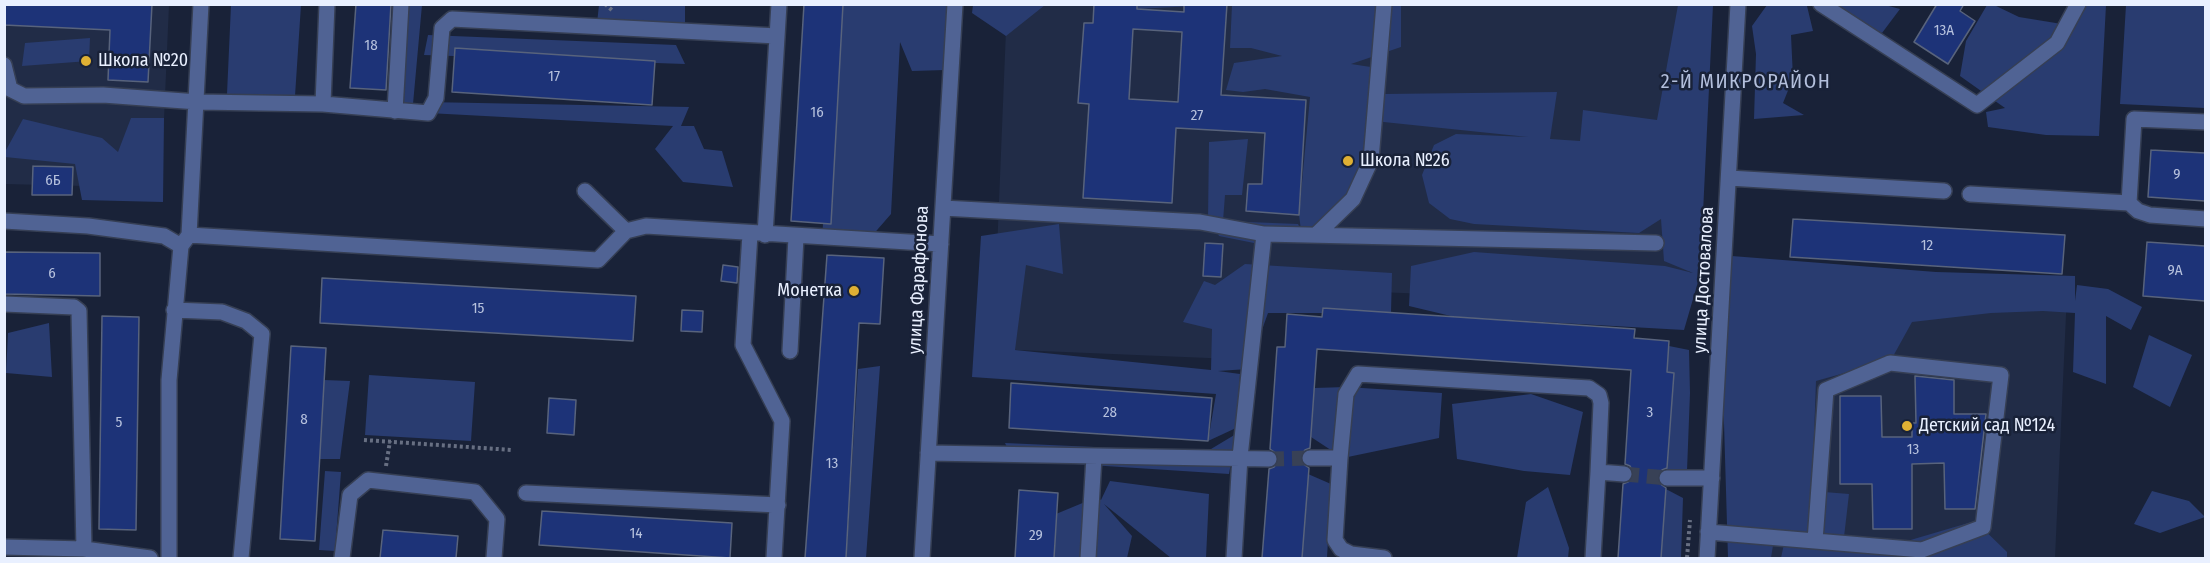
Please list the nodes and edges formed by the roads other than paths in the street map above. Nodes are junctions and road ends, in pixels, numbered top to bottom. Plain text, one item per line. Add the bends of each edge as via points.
1 (201, 4) edge
2 (327, 4) edge
3 (401, 4) edge
4 (779, 4) edge
5 (955, 4) edge
6 (1384, 4) edge
7 (1738, 4) edge
8 (1821, 4) edge
9 (2078, 4) edge
10 (777, 36) junction
11 (4, 65) edge
12 (198, 102) junction
13 (322, 104) junction
14 (395, 111) junction
15 (2205, 122) edge
16 (1729, 178) junction
17 (585, 191) dead end
18 (1944, 191) dead end
19 (1970, 194) dead end
20 (2129, 203) junction
21 (943, 208) junction
22 (2205, 219) edge
23 (4, 221) edge
24 (626, 231) junction
25 (758, 234) junction
26 (1264, 234) junction
27 (1316, 235) junction
28 (796, 237) junction
29 (185, 241) junction
30 (1656, 243) dead end
31 (941, 244) junction
32 (4, 304) edge
33 (174, 310) junction
34 (790, 351) dead end
35 (928, 453) junction
36 (1094, 457) junction
37 (1240, 457) junction
38 (1310, 458) tunnel mouth
39 (1340, 458) junction
40 (1269, 459) tunnel mouth
41 (1598, 472) junction
42 (1624, 474) tunnel mouth
43 (1667, 478) tunnel mouth
44 (1712, 478) junction
45 (526, 493) dead end
46 (778, 505) junction
47 (1708, 532) junction
48 (1815, 541) junction
49 (4, 547) edge
50 (84, 549) junction
51 (150, 558) edge
52 (169, 558) edge
53 (241, 558) edge
54 (342, 558) edge
55 (494, 558) edge
56 (774, 558) edge
57 (922, 558) edge
58 (1088, 558) edge
59 (1234, 558) edge
60 (1384, 558) edge
61 (1593, 558) edge
62 (1707, 558) edge

1 - 12 street
2 - 13 street
3 - 14 street
4 - 10 street
5 - 21 street, улица Фарафонова
6 - 27 street via 1371,160 1353,199
7 - 16 street, улица Достовалова
8 - 9 street via 1977,105 2056,43
10 - 14 street via 452,19 442,28 433,107 428,113
10 - 25 street
11 - 12 street via 10,89 24,96 103,94
12 - 13 street
12 - 29 street
13 - 14 street
15 - 20 street via 2134,118
16 - 18 street
16 - 44 street, улица Достовалова
17 - 24 street
19 - 20 street
20 - 22 street via 2150,215
21 - 26 street via 1200,222
21 - 31 street, улица Фарафонова
23 - 29 street via 99,227
24 - 25 street via 646,226
24 - 29 street via 598,260
25 - 28 street
25 - 46 street via 743,345 782,421
26 - 27 street
26 - 37 street
27 - 30 street
28 - 31 street
28 - 34 street
29 - 33 street
31 - 35 street, улица Фарафонова
32 - 50 street via 74,307 79,311
33 - 52 street via 169,380
33 - 53 street via 222,312 246,321 262,334
35 - 36 street
35 - 57 street, улица Фарафонова
36 - 37 street
36 - 58 street
37 - 40 street
37 - 59 street
38 - 39 street
39 - 41 street via 1346,394 1358,374 1582,386 1594,391 1601,403
39 - 60 street via 1335,540 1351,554
41 - 42 street
41 - 61 street
43 - 44 street
44 - 47 street, улица Достовалова
45 - 46 street
46 - 56 street
47 - 48 street
47 - 62 street, улица Достовалова
48 - 48 street via 1922,550 1983,527 2001,375 1890,363 1826,390
49 - 50 street
50 - 51 street
54 - 55 street via 350,495 368,480 475,492 497,519

